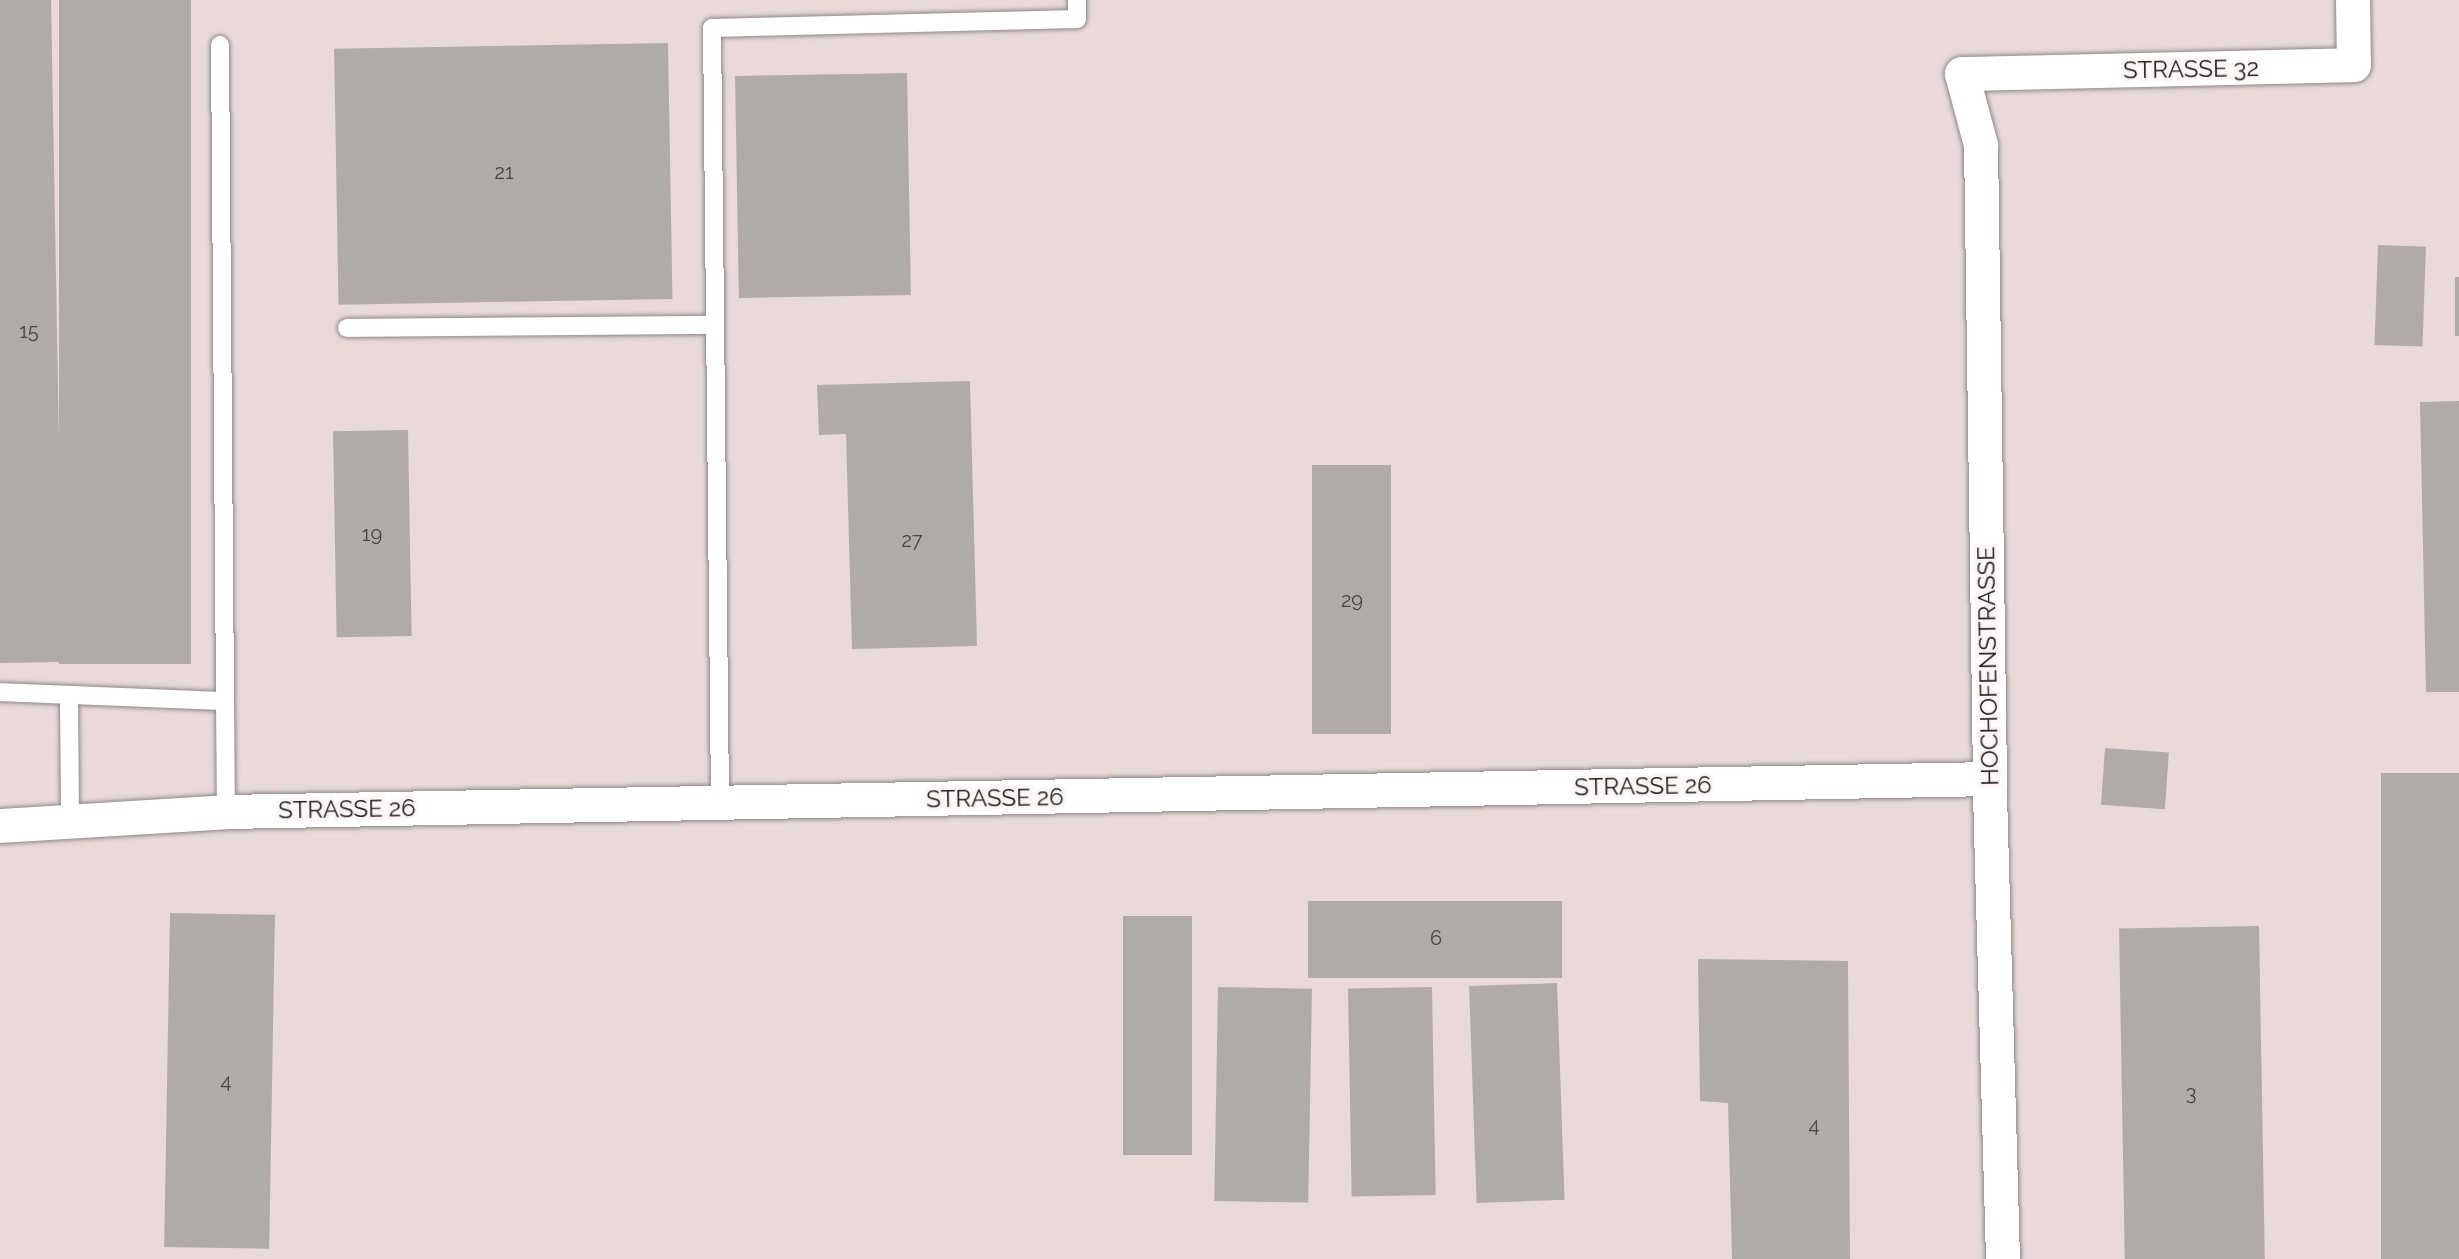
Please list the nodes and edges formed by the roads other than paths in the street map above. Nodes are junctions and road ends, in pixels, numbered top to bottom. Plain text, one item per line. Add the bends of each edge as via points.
1 (1077, 0) edge
2 (2353, 0) edge
3 (220, 45) dead end
4 (1962, 74) joint
5 (713, 325) junction
6 (347, 328) dead end
7 (0, 692) edge
8 (69, 697) junction
9 (225, 701) junction
10 (1990, 779) junction
11 (720, 801) junction
12 (226, 812) junction
13 (70, 823) junction
14 (0, 826) edge
15 (2003, 1259) edge

1 - 5 lane via 1077,19 712,28
2 - 4 street, STRASSE 32 via 2354,65
3 - 9 lane
4 - 10 street, HOCHOFENSTRASSE via 1981,145
5 - 6 lane
5 - 11 lane
7 - 8 lane
8 - 9 lane
8 - 13 lane
9 - 12 lane
10 - 11 street, STRASSE 26
10 - 15 street, HOCHOFENSTRASSE
11 - 12 street, STRASSE 26
12 - 13 street, STRASSE 26
13 - 14 street, STRASSE 26

